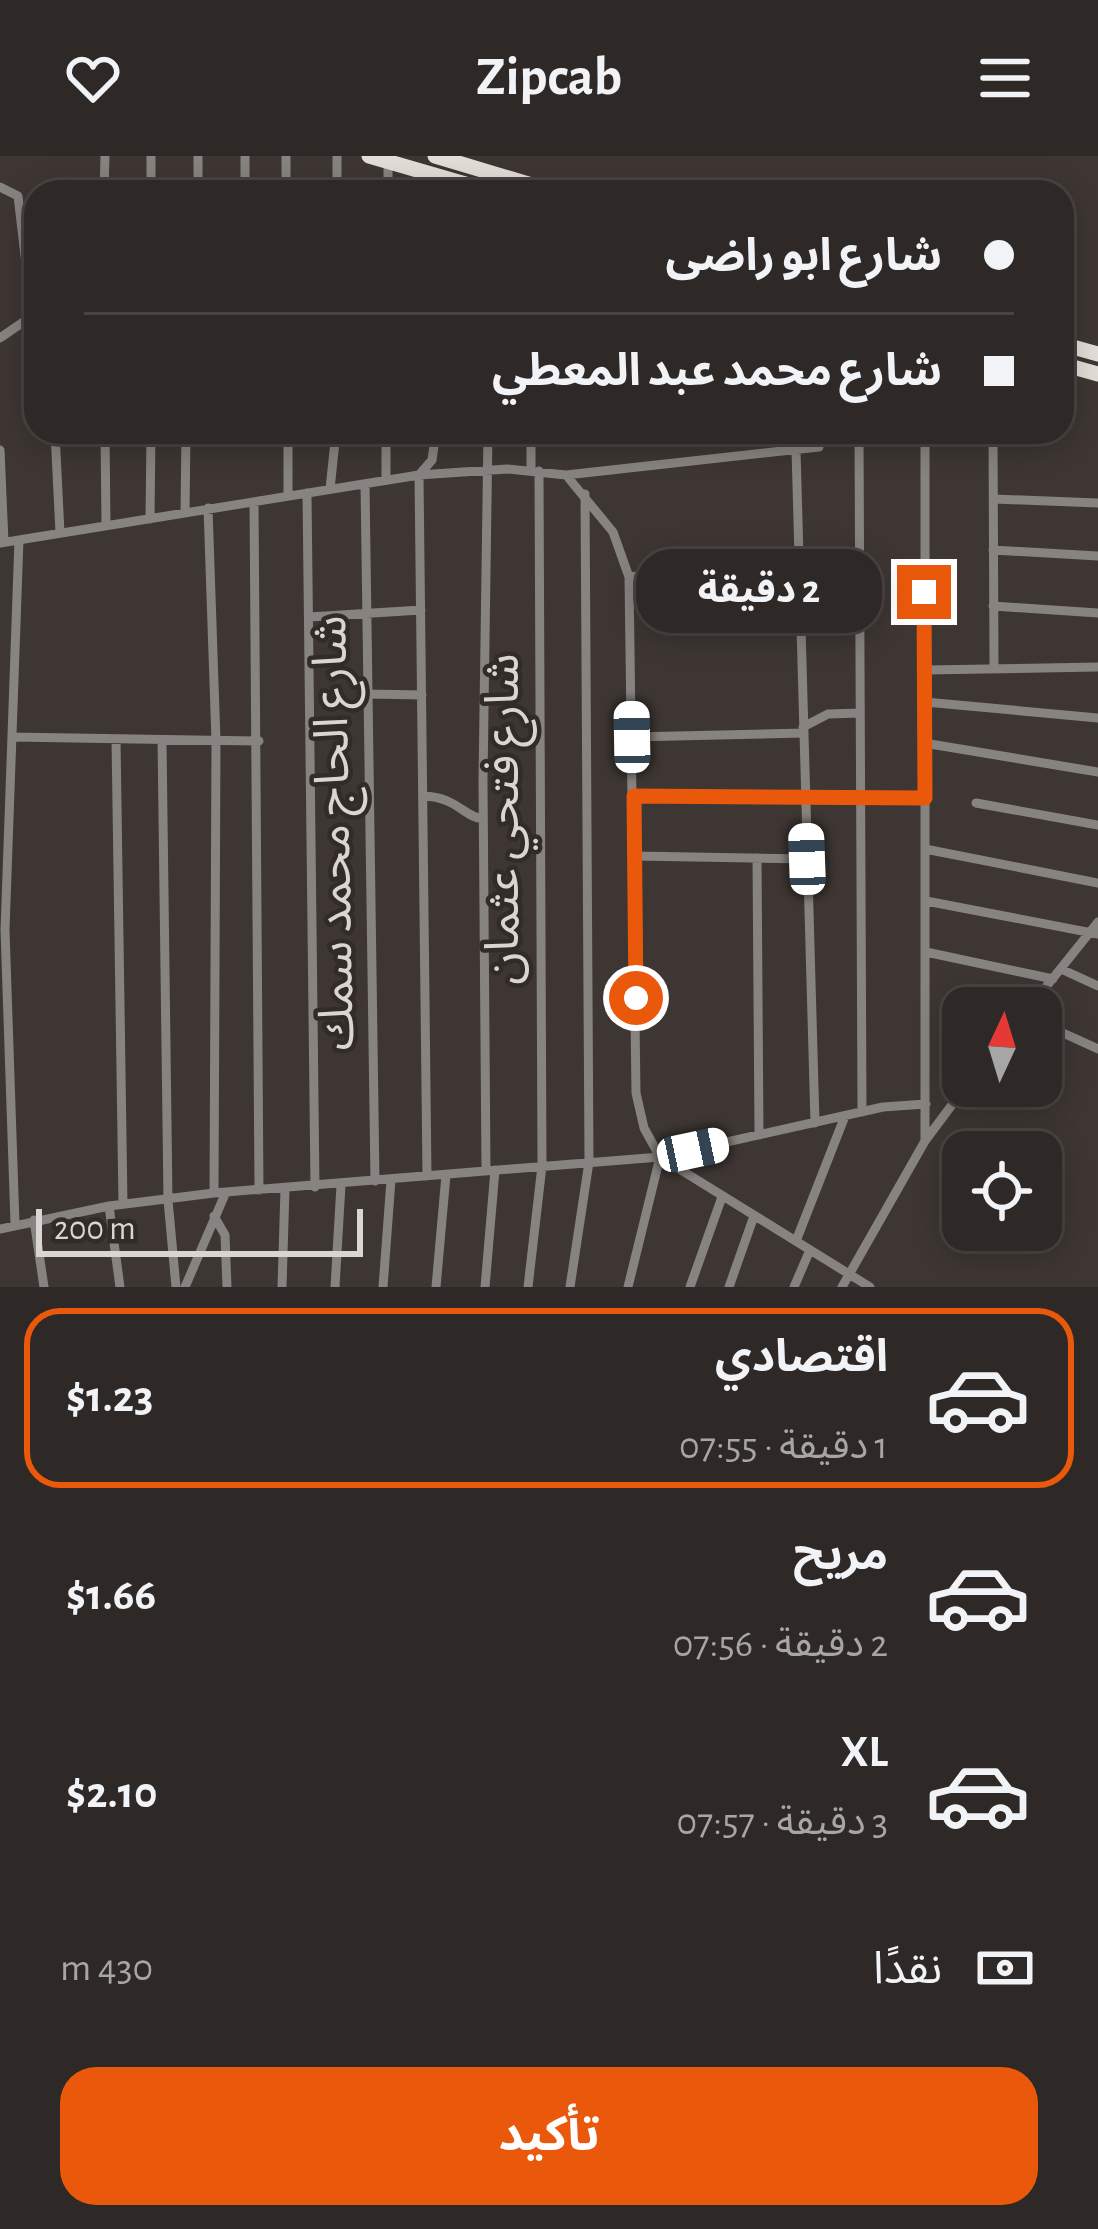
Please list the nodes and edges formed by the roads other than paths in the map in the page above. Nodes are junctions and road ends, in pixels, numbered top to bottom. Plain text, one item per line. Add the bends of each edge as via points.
1 (369, 156) edge
2 (435, 156) edge
3 (388, 162) junction
4 (388, 180) edge
5 (428, 180) edge
6 (515, 180) edge
7 (0, 187) edge
8 (24, 240) edge
9 (56, 444) edge
10 (105, 444) edge
11 (151, 444) edge
12 (187, 444) edge
13 (288, 444) edge
14 (335, 444) edge
15 (386, 444) edge
16 (435, 444) edge
17 (487, 444) edge
18 (532, 444) edge
19 (819, 444) edge
20 (859, 444) edge
21 (925, 444) edge
22 (993, 444) edge
23 (0, 450) edge
24 (796, 450) junction
25 (485, 471) junction
26 (535, 471) junction
27 (419, 475) junction
28 (566, 475) junction
29 (386, 480) junction
30 (365, 484) junction
31 (331, 489) junction
32 (307, 493) junction
33 (585, 494) junction
34 (288, 496) junction
35 (994, 499) junction
36 (254, 502) junction
37 (1098, 503) edge
38 (208, 508) junction
39 (185, 513) junction
40 (150, 519) junction
41 (106, 526) junction
42 (60, 533) junction
43 (19, 540) junction
44 (2, 543) edge
45 (993, 550) junction
46 (1098, 556) edge
47 (799, 557) junction
48 (629, 577) junction
49 (993, 606) junction
50 (421, 610) junction
51 (368, 613) junction
52 (1098, 613) edge
53 (309, 617) junction
54 (994, 666) junction
55 (1098, 667) edge
56 (925, 670) junction
57 (369, 694) junction
58 (422, 695) junction
59 (925, 702) junction
60 (860, 712) junction
61 (1098, 718) edge
62 (803, 730) junction
63 (12, 736) junction
64 (632, 737) junction
65 (116, 740) junction
66 (162, 740) junction
67 (217, 741) junction
68 (260, 741) junction
69 (924, 743) junction
70 (1098, 772) edge
71 (423, 796) junction
72 (634, 796) junction
73 (806, 797) junction
74 (860, 798) junction
75 (925, 798) junction
76 (976, 803) dead end
77 (483, 819) junction
78 (1098, 825) edge
79 (925, 849) junction
80 (635, 856) junction
81 (757, 858) junction
82 (807, 859) junction
83 (1098, 883) edge
84 (926, 901) junction
85 (1095, 929) edge
86 (926, 952) junction
87 (1057, 974) junction
88 (1098, 986) edge
89 (1046, 987) edge
90 (1062, 1033) edge
91 (1098, 1049) edge
92 (926, 1104) junction
93 (950, 1107) edge
94 (862, 1112) junction
95 (845, 1116) junction
96 (815, 1123) junction
97 (759, 1135) junction
98 (925, 1141) junction
99 (660, 1157) junction
100 (589, 1162) junction
101 (542, 1166) junction
102 (491, 1170) junction
103 (446, 1174) junction
104 (428, 1176) junction
105 (391, 1180) junction
106 (375, 1181) junction
107 (341, 1185) junction
108 (315, 1187) junction
109 (285, 1189) junction
110 (260, 1190) junction
111 (220, 1193) junction
112 (722, 1197) junction
113 (168, 1200) junction
114 (123, 1204) junction
115 (109, 1206) junction
116 (214, 1216) junction
117 (754, 1216) junction
118 (34, 1220) junction
119 (15, 1224) junction
120 (0, 1228) edge
121 (796, 1241) junction
122 (810, 1250) junction
123 (848, 1274) junction
124 (44, 1286) edge
125 (28, 1287) edge
126 (120, 1287) edge
127 (180, 1287) edge
128 (227, 1287) edge
129 (282, 1287) edge
130 (335, 1287) edge
131 (383, 1287) edge
132 (436, 1287) edge
133 (485, 1287) edge
134 (528, 1287) edge
135 (570, 1287) edge
136 (628, 1287) edge
137 (690, 1287) edge
138 (729, 1287) edge
139 (794, 1287) edge
140 (842, 1287) edge
141 (870, 1287) edge

1 - 3 highway
2 - 6 highway
3 - 4 street
3 - 5 highway
7 - 8 street via 18,196
9 - 42 street
10 - 41 street
11 - 40 street
12 - 39 street
13 - 34 street
14 - 31 street
15 - 29 street
16 - 27 street
17 - 25 street
18 - 26 street, شارع فتحي عثمان
19 - 24 street
20 - 60 street
21 - 56 street
22 - 35 street
23 - 44 street
24 - 28 street
24 - 47 street
25 - 26 street
25 - 27 street
25 - 77 street
26 - 28 street
26 - 101 street, شارع فتحي عثمان
27 - 29 street
27 - 50 street
28 - 33 street
29 - 30 street
30 - 31 street
30 - 51 street, شارع الحاج محمد سمك
31 - 32 street
32 - 34 street
32 - 53 street
33 - 48 street via 619,543
33 - 100 street
34 - 36 street
35 - 37 street
35 - 45 street
36 - 38 street
36 - 68 street
38 - 39 street
38 - 67 street
39 - 40 street
40 - 41 street
41 - 42 street
42 - 43 street
43 - 44 street
43 - 63 street
45 - 46 street
45 - 49 street
47 - 48 street
47 - 62 street
48 - 64 street
49 - 52 street
49 - 54 street
50 - 51 street
50 - 58 street
51 - 53 street
51 - 57 street, شارع الحاج محمد سمك
53 - 108 street
54 - 55 street
54 - 56 street
56 - 59 street
57 - 58 street
57 - 106 street, شارع الحاج محمد سمك
58 - 71 street
59 - 61 street
59 - 69 street
60 - 62 street via 828,714
60 - 74 street
62 - 64 street
62 - 73 street
63 - 65 street
63 - 119 street via 4,930
64 - 72 street
65 - 66 street
65 - 114 street
66 - 67 street
66 - 113 street
67 - 68 street
67 - 111 street
68 - 110 street
69 - 70 street
69 - 75 street
71 - 77 street via 455,801
71 - 104 street
72 - 73 street
72 - 80 street
73 - 74 street
73 - 82 street
74 - 75 street
74 - 94 street
75 - 79 street
76 - 78 street
77 - 102 street
79 - 83 street
79 - 84 street
80 - 81 street
80 - 99 street via 636,1093
81 - 82 street
81 - 97 street
82 - 96 street
84 - 85 street
84 - 86 street
85 - 87 street
86 - 87 street
86 - 92 street
87 - 88 street
87 - 89 street
90 - 91 street
92 - 94 street
92 - 98 street
93 - 98 street
94 - 95 street
95 - 96 street
95 - 121 street
96 - 97 street
97 - 99 street
98 - 123 street
99 - 100 street
99 - 112 street
99 - 136 street
100 - 101 street
100 - 135 street
101 - 102 street
101 - 134 street, شارع فتحي عثمان
102 - 103 street
102 - 133 street
103 - 104 street
103 - 132 street
104 - 105 street
105 - 106 street
105 - 131 street
106 - 107 street
107 - 108 street
107 - 130 street
108 - 109 street
109 - 110 street
109 - 129 street
110 - 111 street
111 - 113 street
111 - 116 street
112 - 117 street
112 - 137 street
113 - 114 street
113 - 127 street
114 - 115 street
115 - 118 street
115 - 126 street
116 - 127 street
116 - 128 street via 225,1235
117 - 121 street
117 - 138 street
118 - 119 street
118 - 124 street
119 - 120 street
121 - 122 street
122 - 123 street
122 - 139 street
123 - 140 street
123 - 141 street
124 - 125 street

